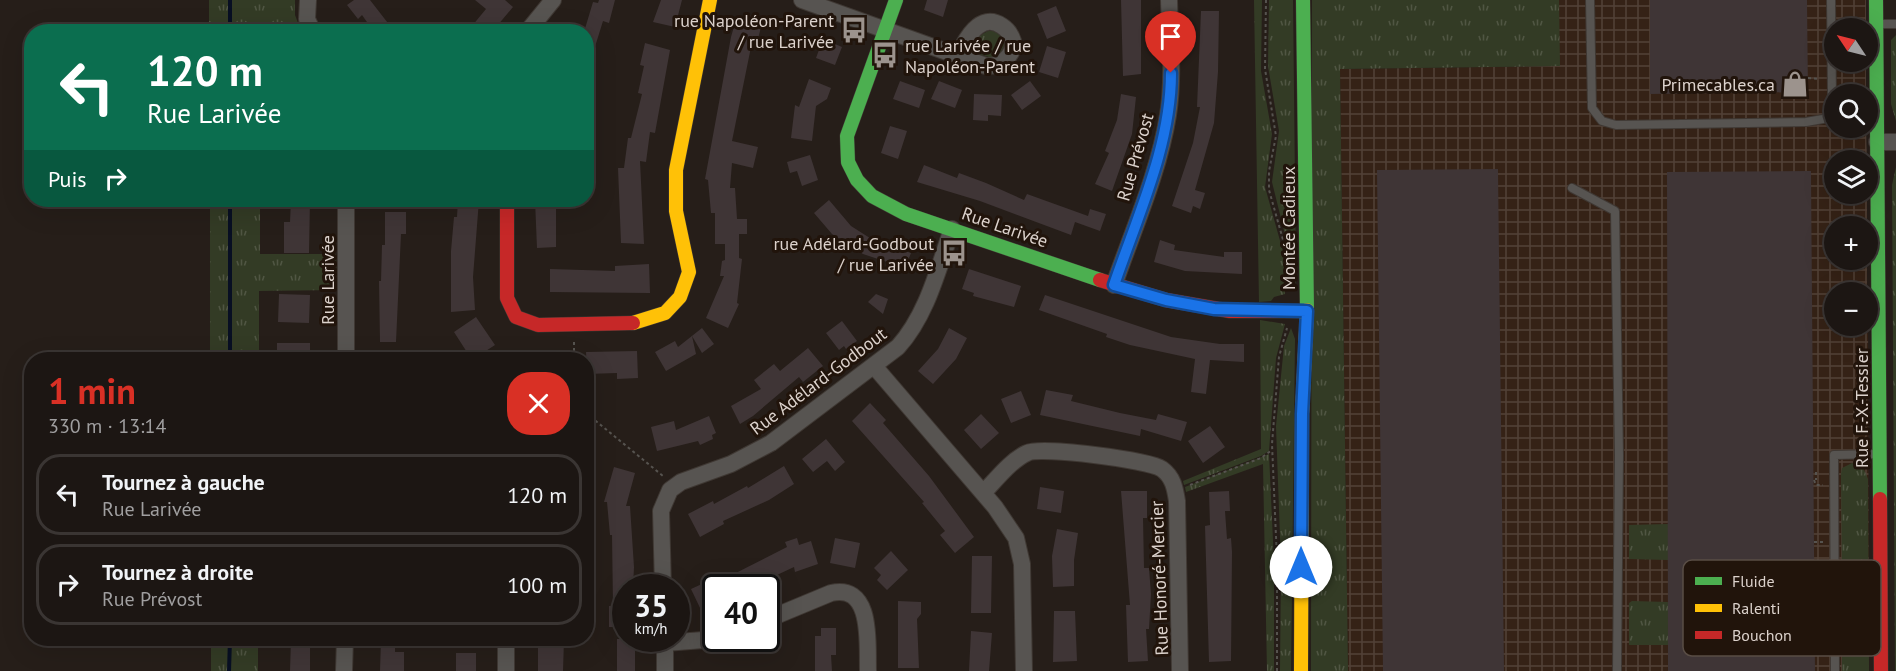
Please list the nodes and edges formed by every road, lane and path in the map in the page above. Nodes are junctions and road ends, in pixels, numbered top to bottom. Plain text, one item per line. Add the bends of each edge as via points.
1 (308, 0) edge
2 (553, 0) edge
3 (710, 0) edge
4 (802, 0) edge
5 (896, 0) edge
6 (1169, 0) edge
7 (1266, 0) edge
8 (1303, 0) edge
9 (1590, 0) edge
10 (1832, 0) edge
11 (1876, 0) edge
12 (1877, 18) edge
13 (309, 24) edge
14 (534, 24) edge
15 (1878, 24) edge
16 (1896, 24) edge
17 (885, 30) junction
18 (958, 56) dead end
19 (1832, 84) edge
20 (1824, 117) edge
21 (1876, 138) edge
22 (1877, 142) junction
23 (1896, 142) edge
24 (1572, 188) dead end
25 (345, 207) edge
26 (507, 207) edge
27 (952, 229) junction
28 (1288, 263) dead end
29 (1114, 285) junction
30 (1307, 311) junction
31 (1288, 326) dead end
32 (574, 334) dead end
33 (346, 352) edge
34 (574, 352) edge
35 (874, 366) junction
36 (594, 420) edge
37 (1272, 450) junction
38 (1879, 454) junction
39 (1816, 472) dead end
40 (667, 479) dead end
41 (1816, 485) dead end
42 (1185, 487) dead end
43 (983, 494) junction
44 (1834, 560) edge
45 (1880, 560) edge
46 (663, 574) edge
47 (780, 614) edge
48 (345, 646) edge
49 (506, 646) edge
50 (665, 652) edge
51 (1835, 656) edge
52 (1881, 656) edge
53 (344, 671) edge
54 (506, 671) edge
55 (665, 671) edge
56 (868, 671) edge
57 (1024, 671) edge
58 (1180, 671) edge
59 (1276, 671) edge
60 (1301, 671) edge
61 (1617, 671) edge
62 (1835, 671) edge
63 (1881, 671) edge

1 - 13 street
2 - 14 street
3 - 26 street via 676,170 676,211 688,272 685,288 672,308 639,323 538,325 516,317 507,298
4 - 17 street
5 - 17 street, Rue Larivée
6 - 29 street, Rue Prévost via 1168,117
7 - 28 path, Montée Cadieux via 1264,69 1275,136 1269,190
8 - 30 street, Montée Cadieux
9 - 20 lane via 1592,108 1602,121 1616,125 1795,123
10 - 19 lane
11 - 12 street, Rue F.-X.-Tessier
15 - 16 lane
17 - 18 street
17 - 27 street, Rue Larivée via 850,124 848,162 857,180 872,196 892,208
21 - 22 street, Rue F.-X.-Tessier
22 - 23 street
22 - 38 street, Rue F.-X.-Tessier
24 - 61 lane via 1615,211
25 - 33 street, Rue Larivée
27 - 29 street, Rue Larivée
27 - 35 street, Rue Adélard-Godbout via 916,324 898,347
29 - 30 street, Rue Larivée via 1214,309
30 - 60 street, Montée Cadieux via 1302,423
31 - 37 path via 1280,357
32 - 34 path
35 - 43 street
35 - 46 street, Rue Adélard-Godbout via 771,443 670,490 662,511
36 - 40 path
37 - 42 path via 1261,458
37 - 59 path via 1277,560
38 - 44 lane via 1834,454
38 - 45 street, Rue F.-X.-Tessier
39 - 41 path
43 - 57 street via 1008,523 1019,545
43 - 58 street, Rue Honoré-Mercier via 1017,459 1038,450 1148,464 1166,473 1174,484 1178,501
47 - 56 street via 831,593 852,596 863,607 866,618
48 - 53 street
49 - 54 street
50 - 55 street
51 - 62 lane
52 - 63 street, Rue F.-X.-Tessier

